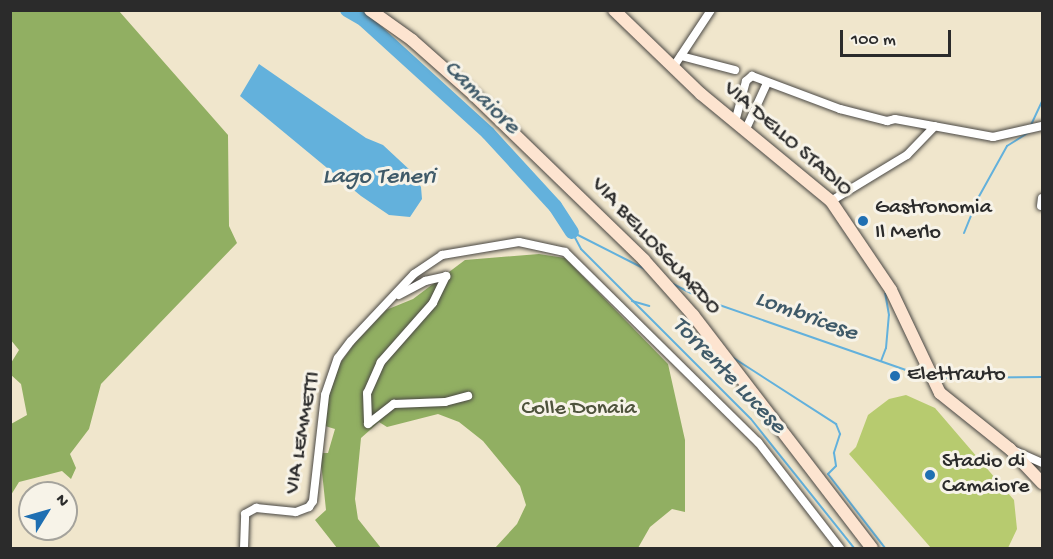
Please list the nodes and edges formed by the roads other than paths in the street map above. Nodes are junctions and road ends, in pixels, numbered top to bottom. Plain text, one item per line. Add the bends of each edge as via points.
1 (370, 10) edge
2 (614, 10) edge
3 (711, 10) edge
4 (677, 61) junction
5 (735, 70) dead end
6 (767, 83) junction
7 (735, 122) junction
8 (935, 126) junction
9 (1039, 126) edge
10 (745, 131) junction
11 (831, 201) junction
12 (394, 298) junction
13 (468, 396) dead end
14 (1010, 449) junction
15 (1042, 463) edge
16 (1042, 483) edge
17 (244, 549) edge
18 (840, 549) edge
19 (872, 549) edge

1 - 19 main road, VIA BELLOSGUARDO via 412,40 474,95 669,286
2 - 4 main road, VIA DELLO STADIO
3 - 4 street
4 - 5 street
4 - 7 main road, VIA DELLO STADIO
6 - 7 street via 748,77
6 - 8 street via 878,118
6 - 10 street
7 - 10 main road, VIA DELLO STADIO
8 - 9 street via 993,137
8 - 11 street via 907,156
10 - 11 main road, VIA DELLO STADIO
11 - 14 main road, VIA DELLO STADIO via 891,290 932,382 951,403
12 - 13 street via 425,281 446,276 433,303 381,362 367,393 368,424 394,404 445,402
12 - 17 street, VIA LEMMETTI via 351,341 332,372 323,403 313,501 296,512 256,508 245,514
12 - 18 street, VIA LEMMETTI via 421,268 451,252 519,243 565,252 758,442
14 - 15 street
14 - 16 main road, VIA DELLO STADIO

